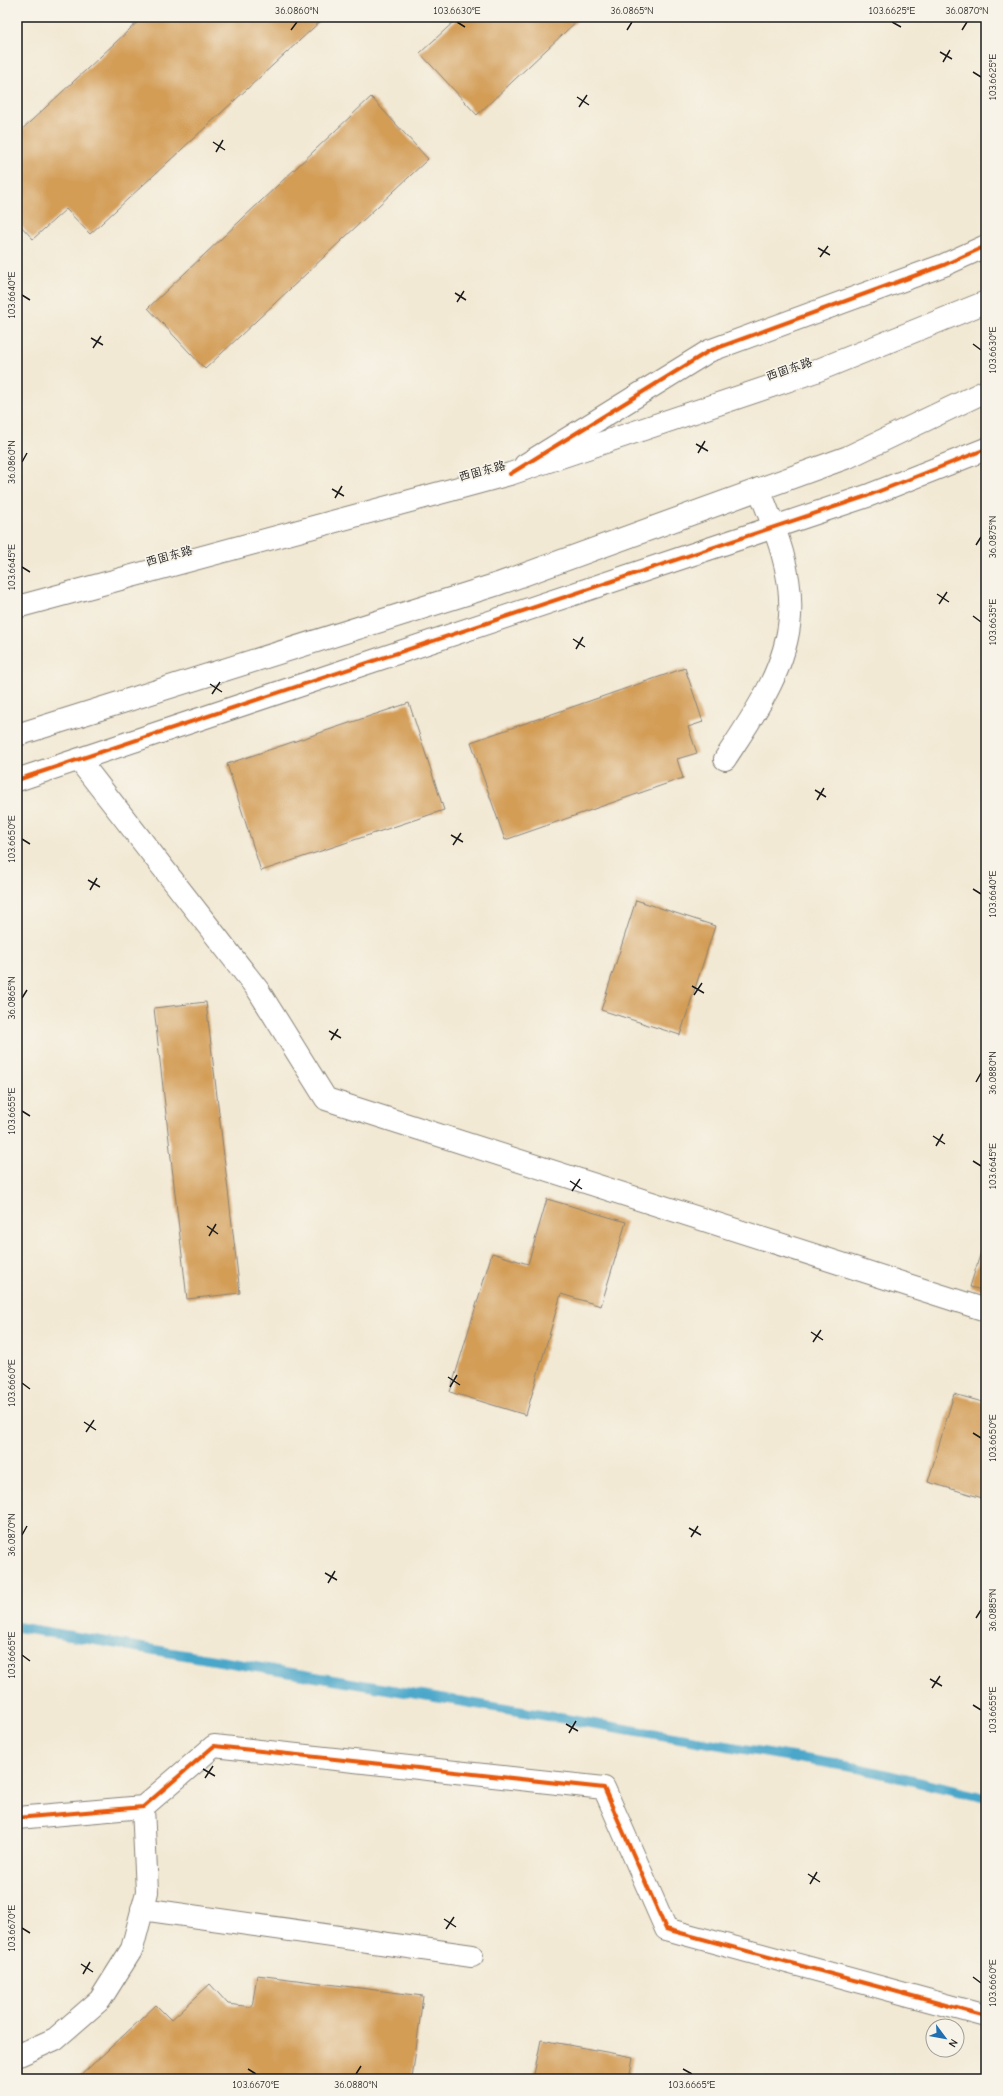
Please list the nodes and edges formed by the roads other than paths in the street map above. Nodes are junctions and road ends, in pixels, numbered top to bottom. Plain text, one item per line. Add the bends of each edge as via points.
1 (986, 246) edge
2 (986, 302) edge
3 (986, 391) edge
4 (986, 449) edge
5 (510, 474) junction
6 (758, 489) junction
7 (774, 527) junction
8 (17, 607) edge
9 (17, 735) edge
10 (725, 759) dead end
11 (79, 760) junction
12 (17, 780) edge
13 (986, 1310) edge
14 (143, 1806) junction
15 (17, 1818) edge
16 (142, 1909) junction
17 (472, 1956) dead end
18 (986, 2016) edge
19 (17, 2056) edge

1 - 5 street via 944,265 709,351
2 - 5 street, 西固东路 via 816,371
3 - 6 street via 848,457
4 - 7 street via 867,496
5 - 8 street, 西固东路
6 - 7 street
6 - 9 street via 498,584
7 - 10 street via 788,578 790,616 784,649 757,710
7 - 11 street
11 - 12 street
11 - 13 street via 258,990 326,1099
14 - 15 street
14 - 16 street via 147,1892
14 - 18 street via 214,1746 604,1788 666,1929
16 - 17 street
16 - 19 street via 132,1950 100,2000 55,2039

